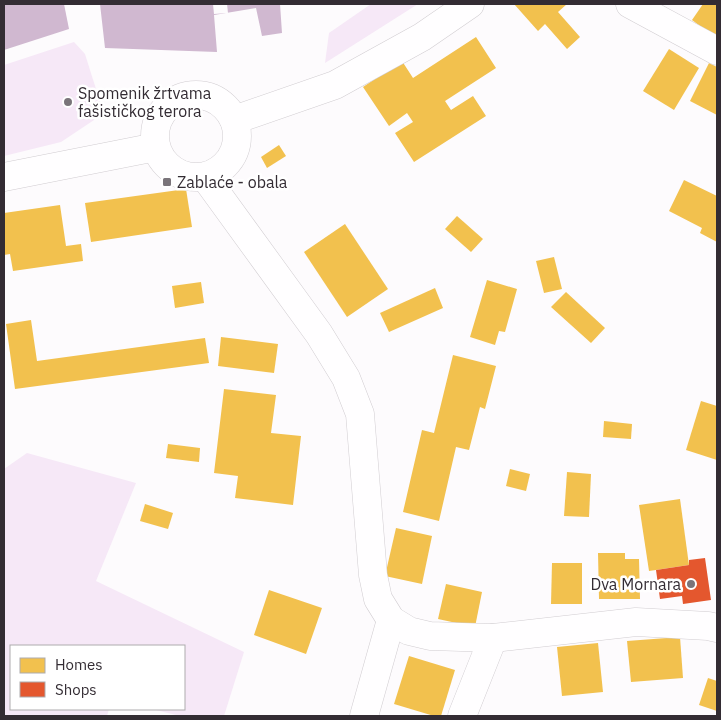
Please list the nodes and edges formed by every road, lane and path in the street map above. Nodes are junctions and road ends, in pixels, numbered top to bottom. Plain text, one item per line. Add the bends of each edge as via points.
1 (470, 4) edge
2 (630, 4) edge
3 (717, 50) edge
4 (234, 120) junction
5 (156, 147) junction
6 (4, 177) edge
7 (205, 177) junction
8 (391, 620) junction
9 (717, 628) edge
10 (493, 638) junction
11 (364, 716) edge
12 (462, 716) edge

1 - 4 street via 422,36 335,85
2 - 3 street
4 - 5 street via 223,104 211,97 185,95 168,105 156,121
4 - 7 street via 237,140 234,152 227,164
5 - 6 street
5 - 7 street via 169,168 192,177
7 - 8 street via 319,334 346,378 360,414 378,599
8 - 10 street via 409,631 430,636
8 - 11 street
9 - 10 street via 636,622
10 - 12 street

